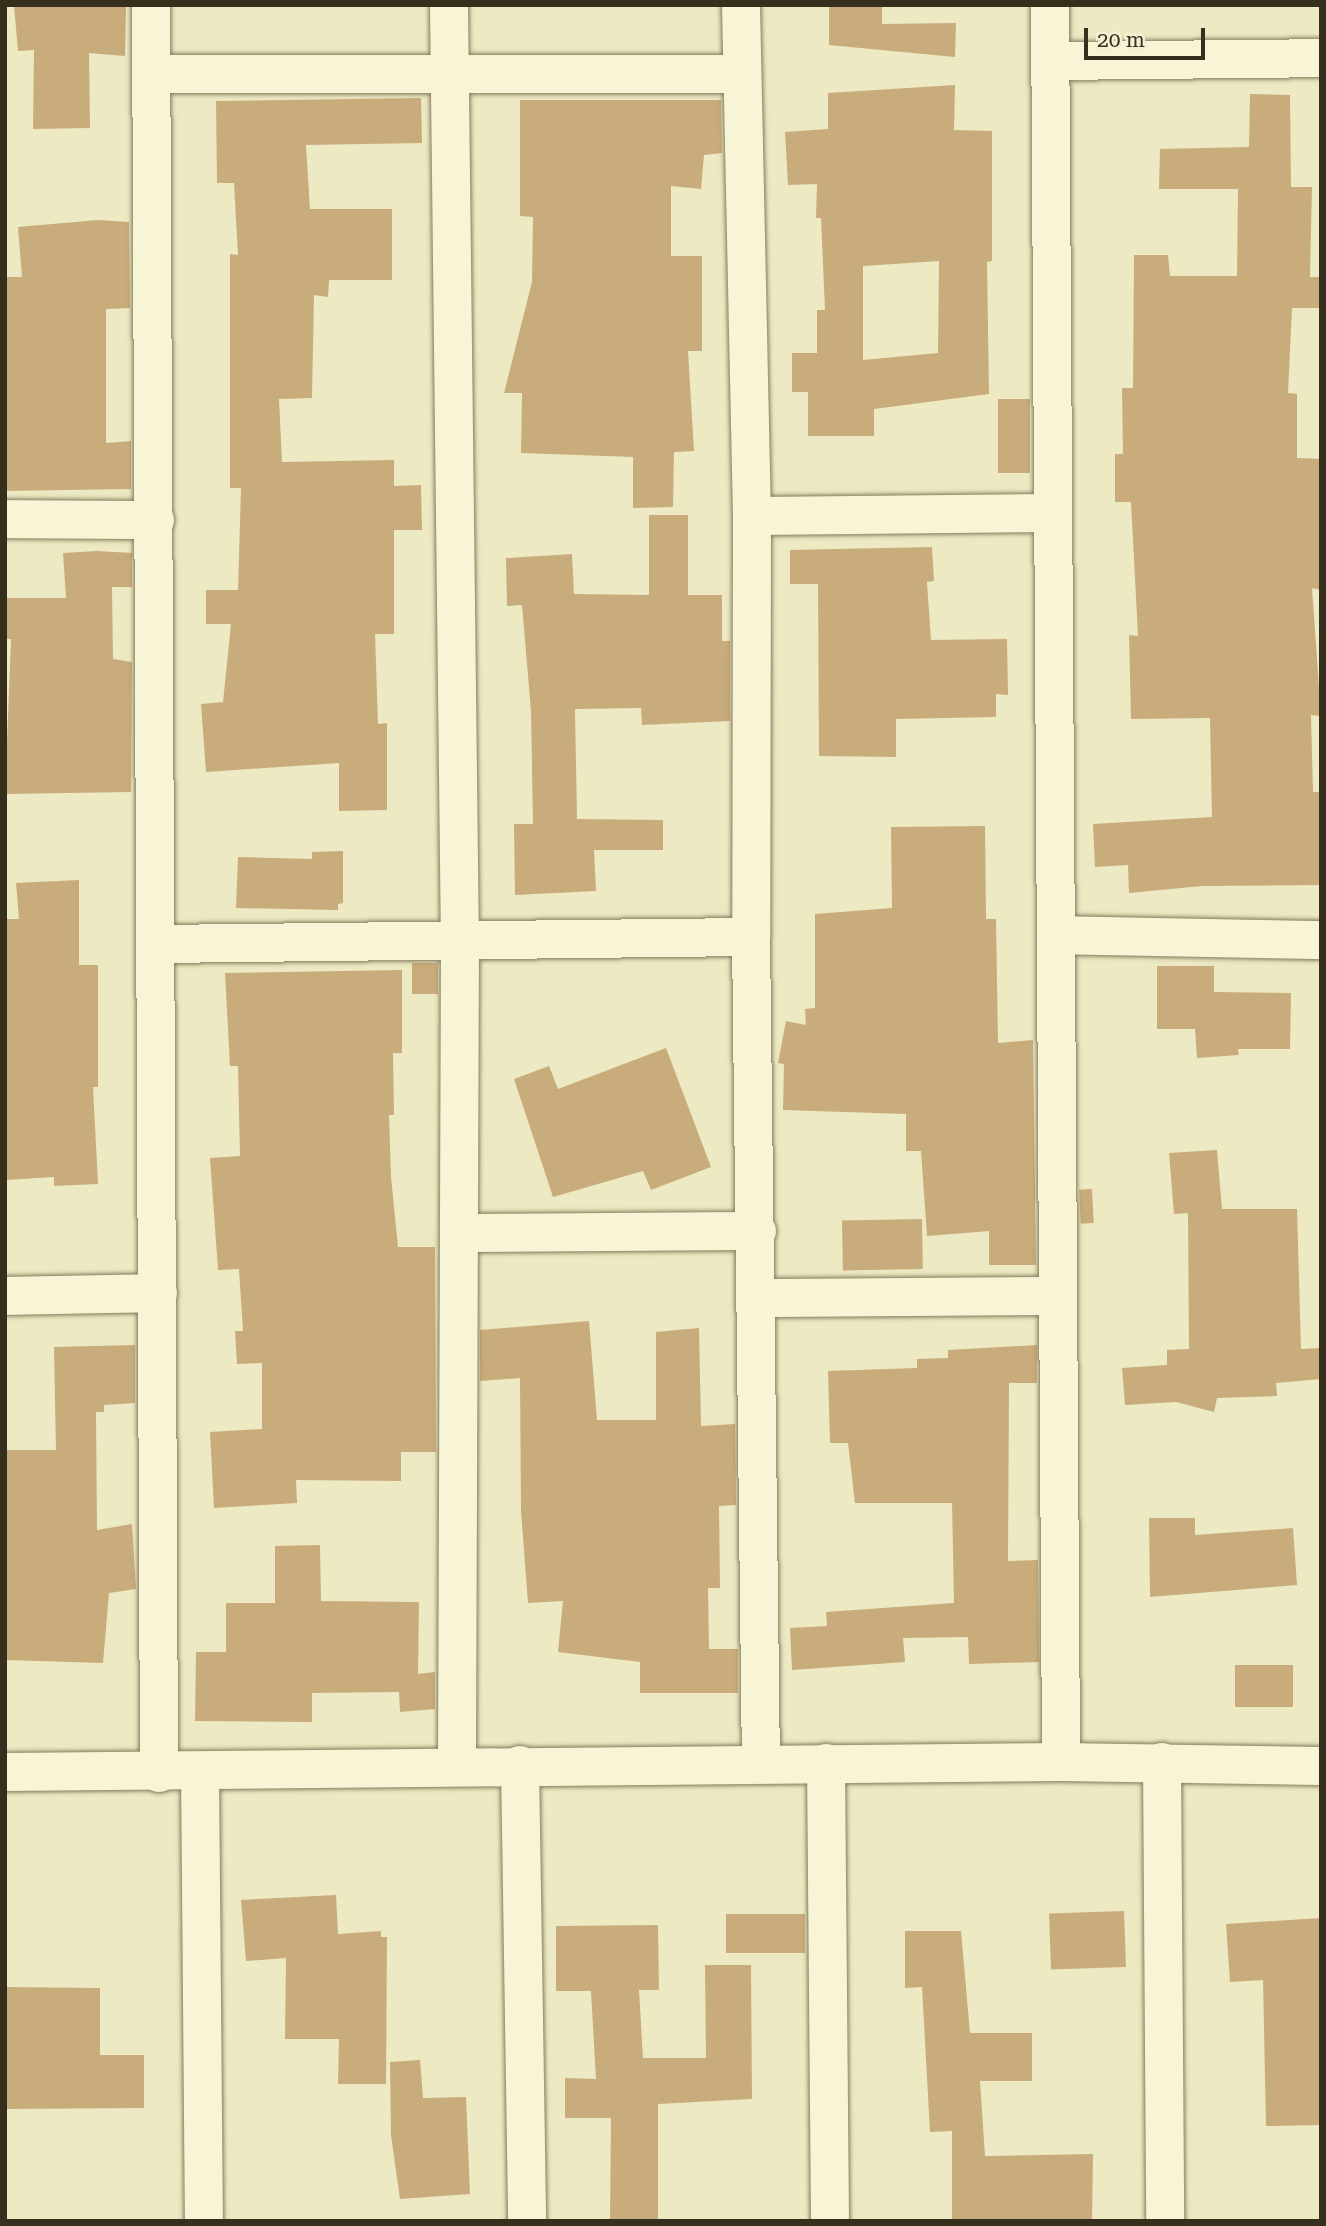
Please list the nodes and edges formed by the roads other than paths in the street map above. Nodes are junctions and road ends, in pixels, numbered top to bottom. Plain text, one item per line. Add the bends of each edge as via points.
1 (150, 5) edge
2 (449, 5) edge
3 (741, 5) edge
4 (1050, 5) edge
5 (1321, 58) edge
6 (1051, 61) junction
7 (152, 74) junction
8 (742, 74) junction
9 (448, 77) junction
10 (1053, 513) junction
11 (752, 516) junction
12 (5, 519) edge
13 (155, 520) junction
14 (1056, 935) junction
15 (751, 937) junction
16 (1321, 940) edge
17 (460, 942) junction
18 (158, 944) junction
19 (757, 1231) junction
20 (461, 1233) junction
21 (158, 1293) junction
22 (5, 1296) edge
23 (1058, 1296) junction
24 (759, 1298) junction
25 (1061, 1762) junction
26 (1162, 1762) junction
27 (826, 1763) junction
28 (761, 1764) junction
29 (520, 1765) junction
30 (1321, 1766) edge
31 (457, 1767) junction
32 (200, 1771) junction
33 (5, 1772) edge
34 (159, 1773) junction
35 (204, 2221) edge
36 (527, 2221) edge
37 (831, 2221) edge
38 (1165, 2221) edge

1 - 7 street
2 - 9 street
3 - 8 street
4 - 6 street
5 - 6 street
6 - 10 street
7 - 9 street
7 - 13 street
8 - 9 street
8 - 11 street
9 - 17 street
10 - 11 street
10 - 14 street
11 - 15 street
12 - 13 street
13 - 18 street
14 - 16 street
14 - 23 street
15 - 17 street
15 - 19 street
17 - 18 street
17 - 20 street
18 - 21 street
19 - 20 street
19 - 24 street
20 - 31 street
21 - 22 street
21 - 34 street
23 - 24 street
23 - 25 street
24 - 28 street
25 - 26 street
25 - 27 street
26 - 30 street
26 - 38 street
27 - 28 street
27 - 37 street
28 - 29 street
29 - 31 street
29 - 36 street
31 - 32 street
32 - 34 street
32 - 35 street
33 - 34 street

